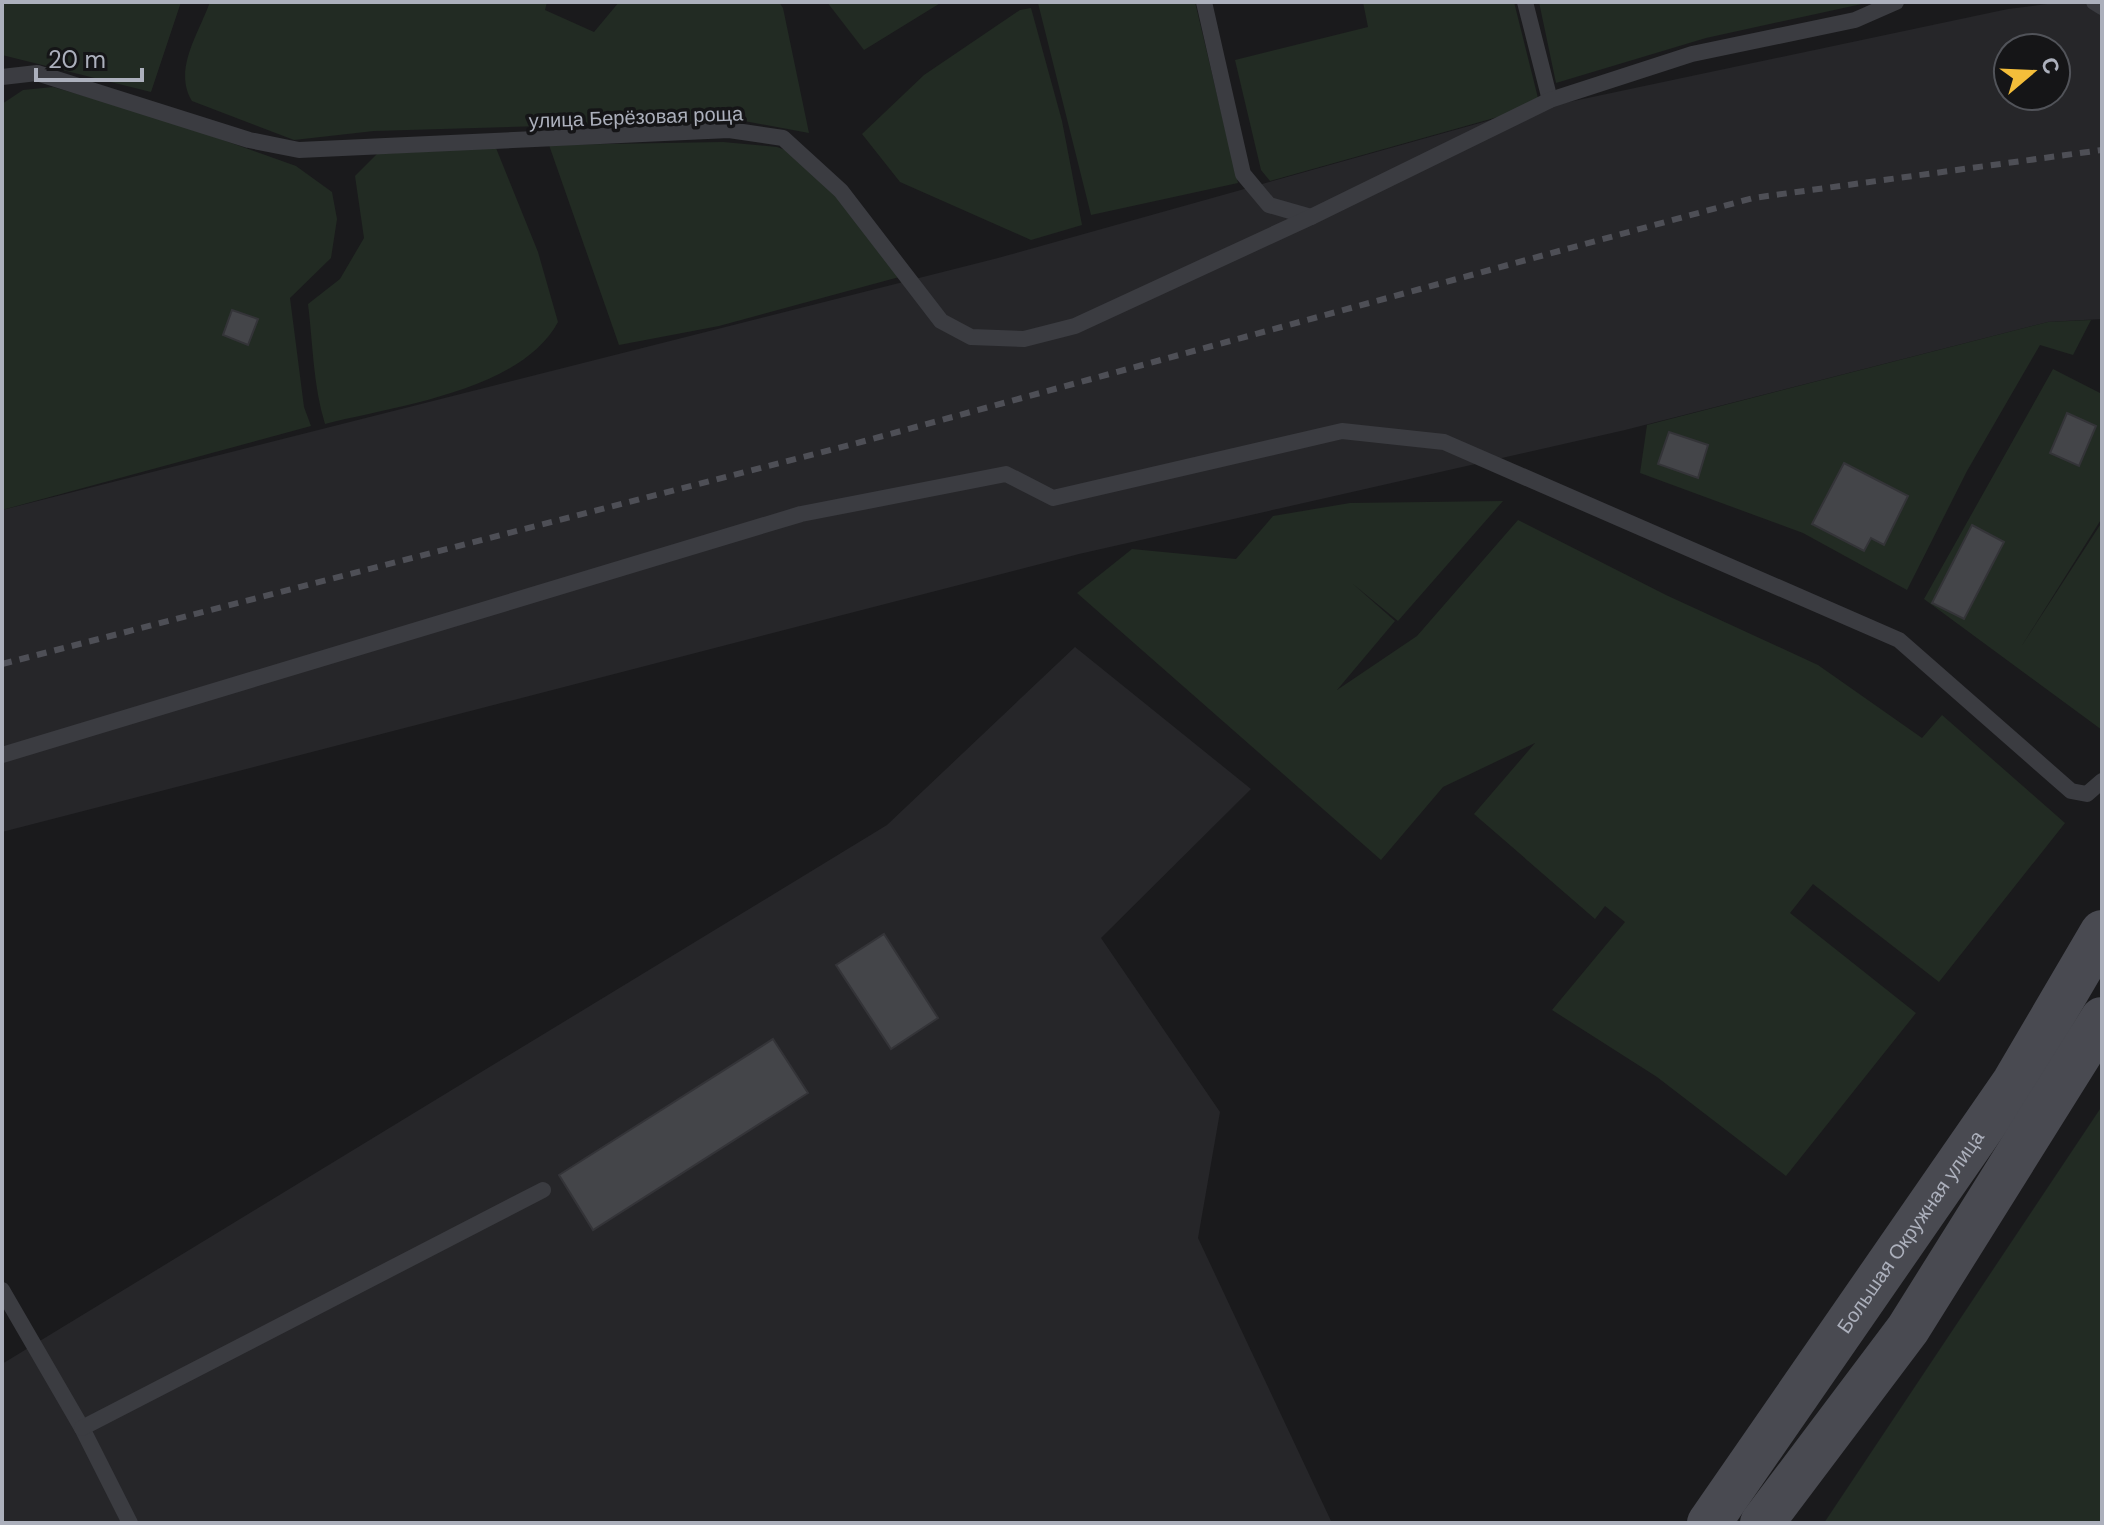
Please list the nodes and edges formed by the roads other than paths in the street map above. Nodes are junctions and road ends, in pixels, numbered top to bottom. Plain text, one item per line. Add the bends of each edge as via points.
1 (1204, 2) edge
2 (1525, 2) edge
3 (1896, 2) edge
4 (2094, 2) edge
5 (2102, 7) edge
6 (2, 77) edge
7 (1550, 100) junction
8 (1311, 217) junction
9 (2, 755) edge
10 (2102, 781) edge
11 (2102, 932) edge
12 (2102, 1019) edge
13 (543, 1190) dead end
14 (2, 1290) edge
15 (1850, 1402) junction
16 (82, 1428) junction
17 (130, 1523) edge
18 (1709, 1523) edge
19 (1762, 1523) edge
20 (1783, 1523) edge

1 - 8 lane via 1243,174 1269,205
2 - 7 lane
3 - 7 lane, улица Берёзовая роща via 1855,20 1692,54
4 - 5 lane
6 - 8 lane, улица Берёзовая роща via 37,73 249,140 299,150 729,130 783,138 841,191 941,321 971,337 1024,339 1075,326
7 - 8 lane, улица Берёзовая роща
9 - 10 lane via 801,514 1006,474 1053,498 1342,431 1444,442 1899,640 2071,791 2087,794
11 - 18 main road, Большая Окружная улица via 2014,1082
12 - 15 main road via 1908,1329
13 - 16 lane
14 - 16 lane
15 - 19 main road
15 - 20 main road via 1833,1445
16 - 17 lane

